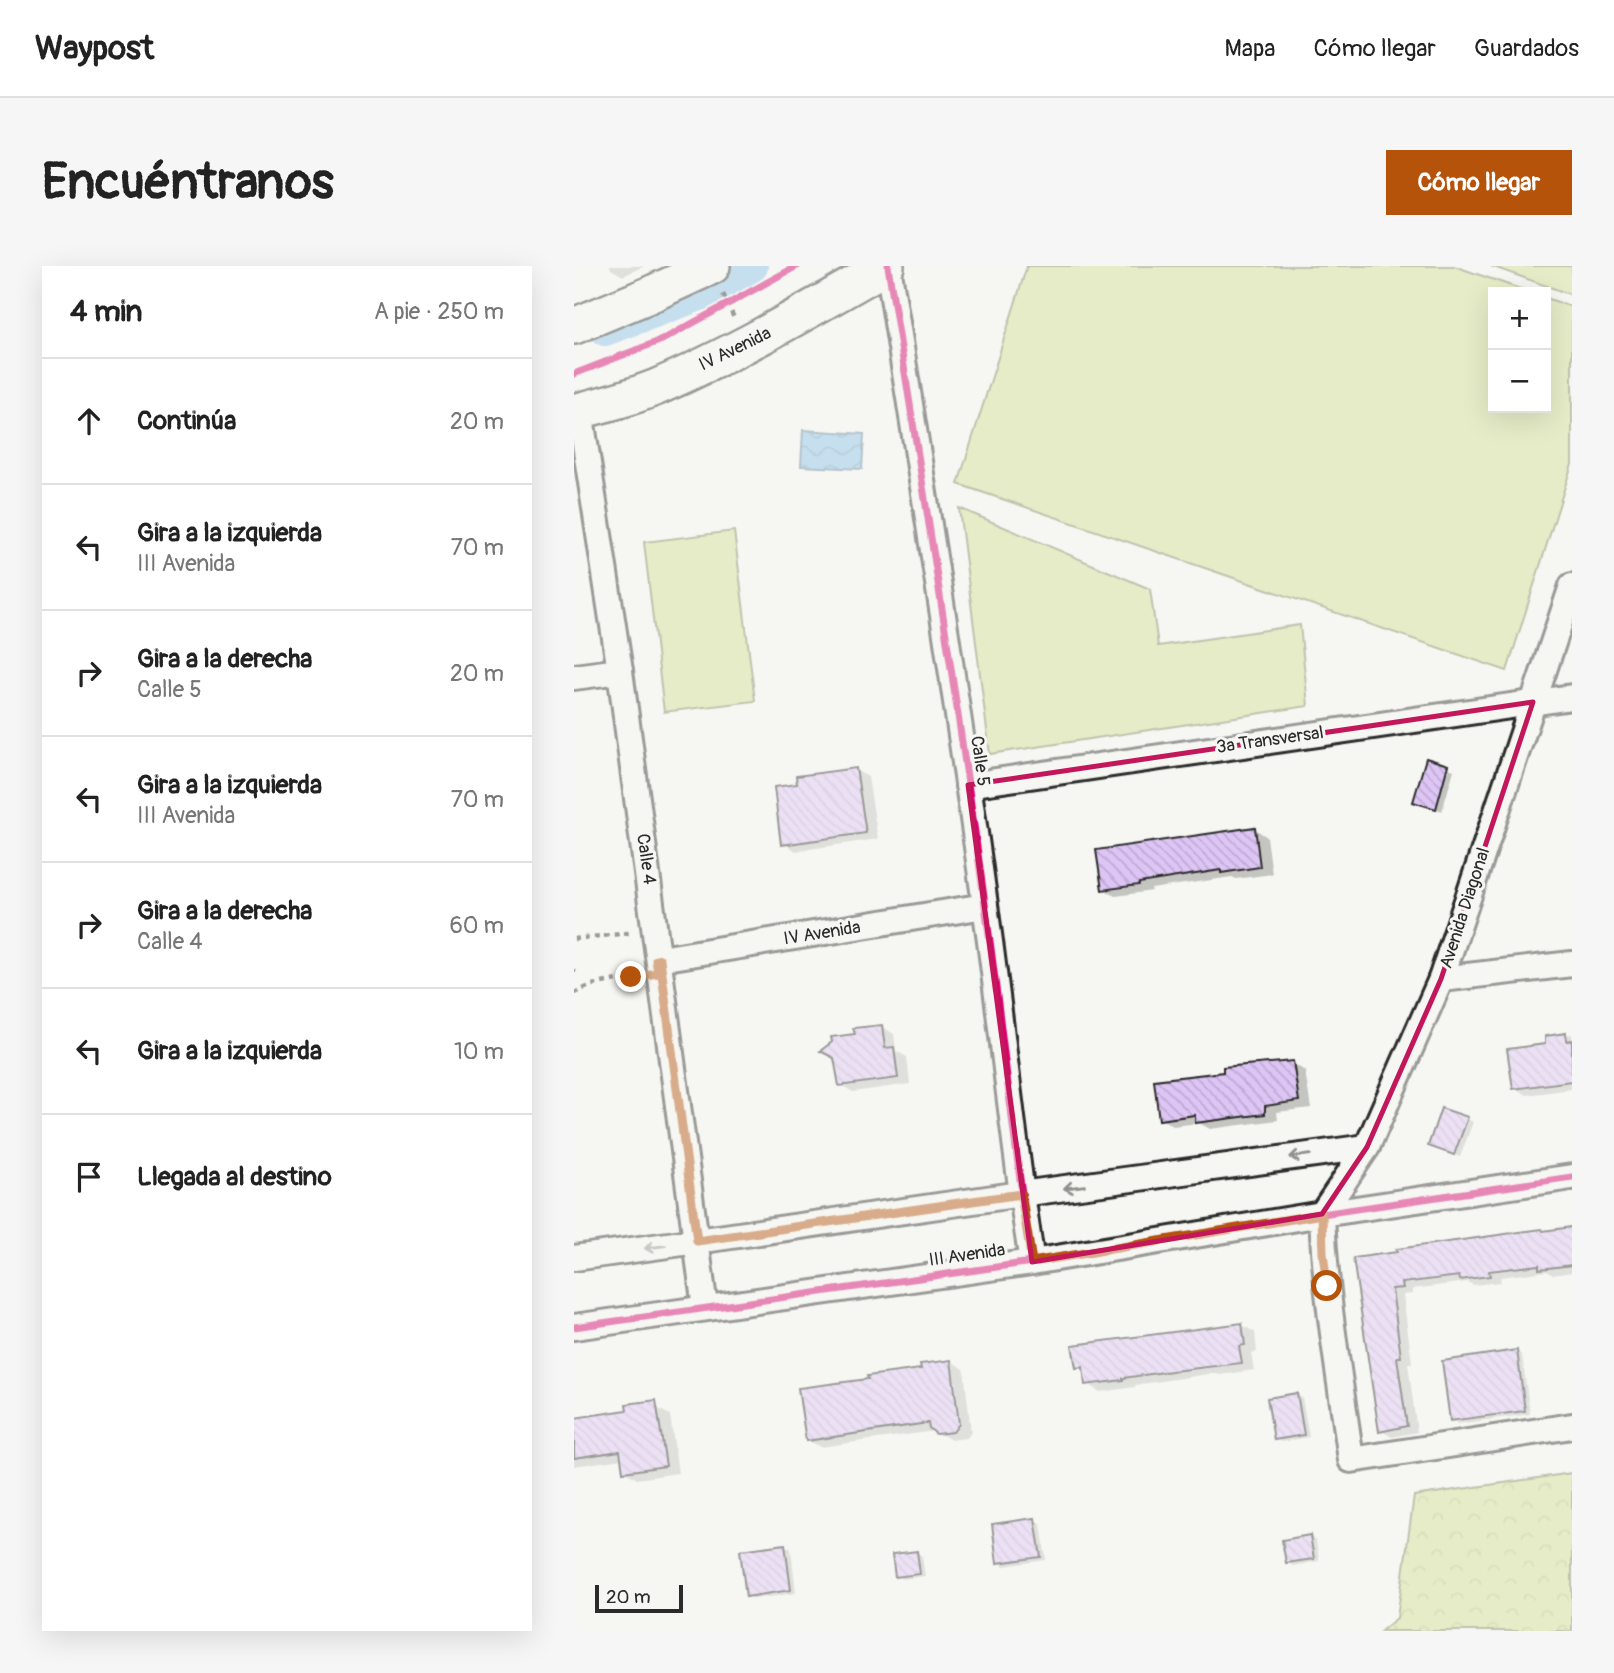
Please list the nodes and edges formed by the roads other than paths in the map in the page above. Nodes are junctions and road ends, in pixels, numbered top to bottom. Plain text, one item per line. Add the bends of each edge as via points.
1 (712, 266) edge
2 (887, 266) edge
3 (574, 326) edge
4 (577, 411) edge
5 (1572, 586) edge
6 (620, 671) junction
7 (574, 677) edge
8 (1572, 697) edge
9 (1533, 702) junction
10 (968, 785) junction
11 (985, 906) junction
12 (658, 959) junction
13 (1572, 964) edge
14 (1441, 979) junction
15 (1367, 1147) junction
16 (1572, 1177) edge
17 (1021, 1194) junction
18 (1322, 1214) junction
19 (697, 1241) junction
20 (574, 1258) edge
21 (1032, 1262) junction
22 (705, 1308) junction
23 (574, 1326) edge
24 (1572, 1426) edge

1 - 3 street
2 - 4 street, IV Avenida via 793,320 655,388
2 - 10 street, Calle 5
4 - 6 street, Calle 4
5 - 9 street, Avenida Diagonal
6 - 7 street
6 - 12 street, Calle 4
8 - 9 street, 3ª Transversal
9 - 10 street, 3ª Transversal
9 - 14 street, Avenida Diagonal
10 - 11 street, Calle 5
11 - 12 street, IV Avenida
11 - 17 street, Calle 5
12 - 19 street, Calle 4
13 - 14 street
14 - 15 street, Avenida Diagonal
15 -> 17 street
15 - 18 street, Avenida Diagonal
16 - 18 street, III Avenida
17 - 19 street
17 - 21 street, Calle 5
18 - 21 street, III Avenida
18 - 24 street via 1323,1253 1351,1460
19 -> 20 street
19 - 22 street, Calle 4
21 - 22 street, III Avenida
22 - 23 street, III Avenida

